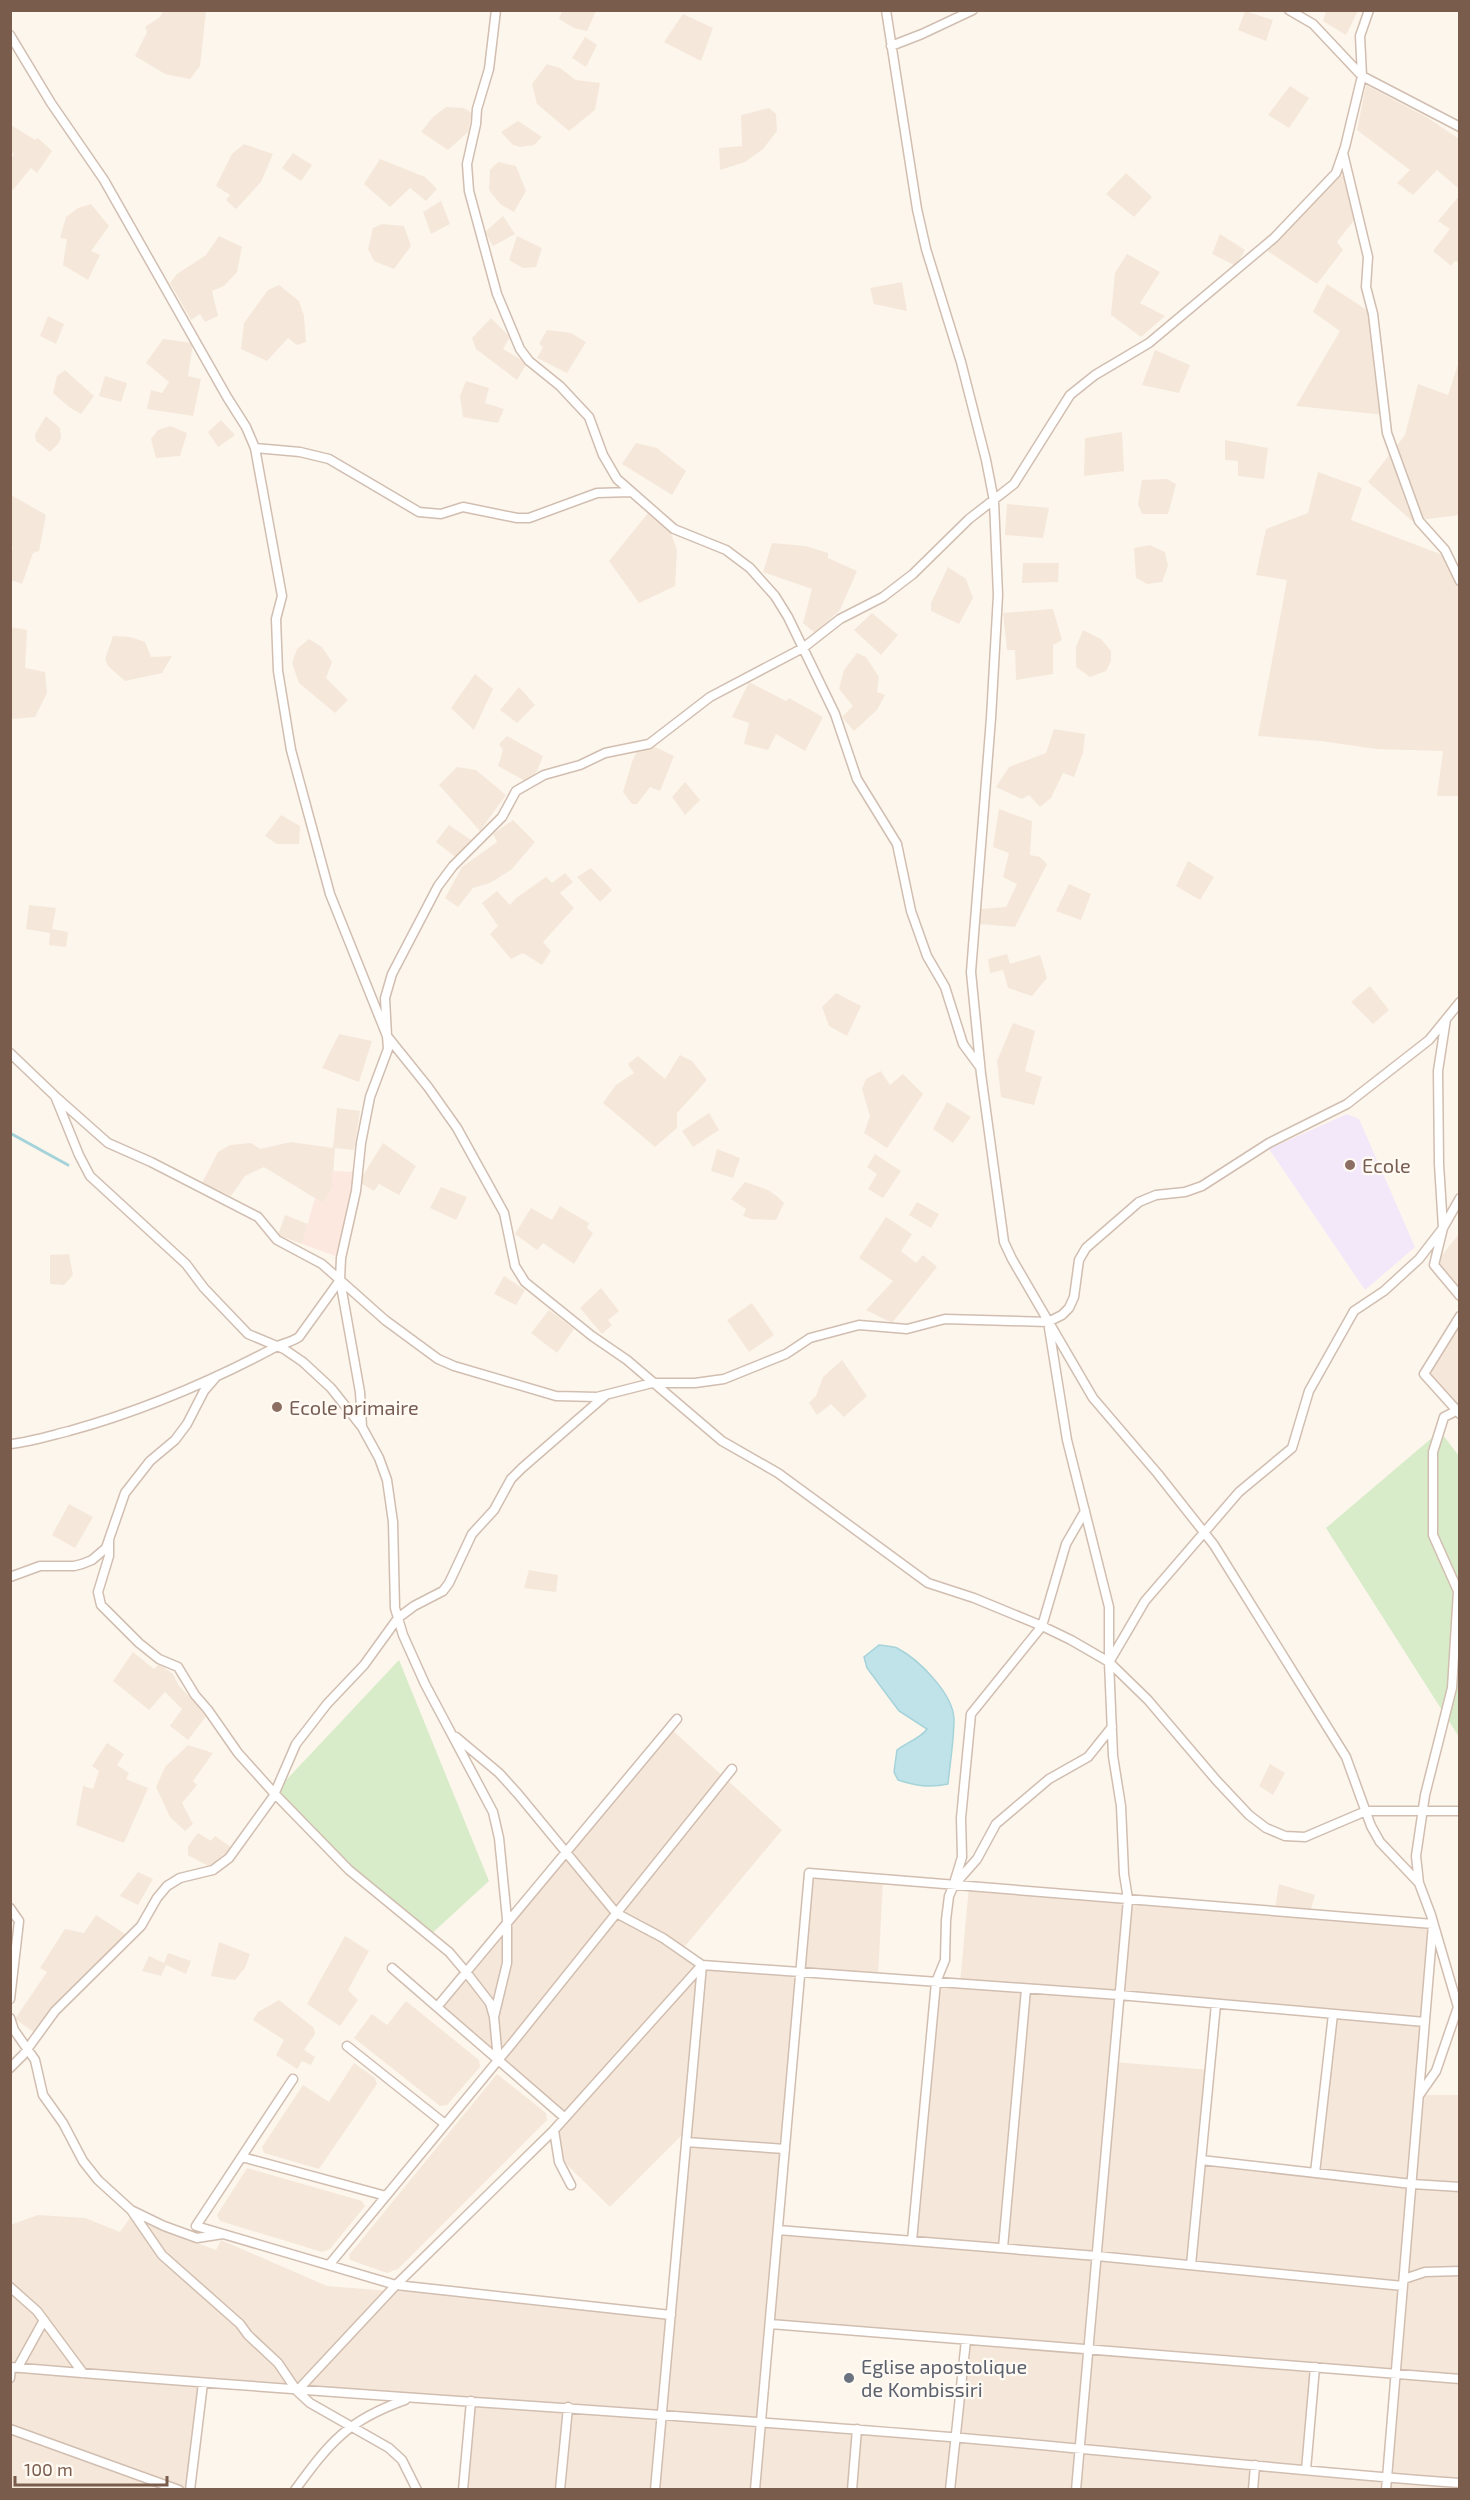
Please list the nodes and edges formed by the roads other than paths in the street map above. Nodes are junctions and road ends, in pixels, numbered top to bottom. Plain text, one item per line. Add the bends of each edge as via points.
1 (496, 10) edge
2 (886, 10) edge
3 (973, 10) edge
4 (1289, 10) edge
5 (1369, 10) edge
6 (10, 35) edge
7 (891, 46) junction
8 (1362, 76) junction
9 (1460, 127) edge
10 (1343, 153) junction
11 (255, 448) junction
12 (631, 492) junction
13 (994, 501) junction
14 (1460, 581) edge
15 (803, 648) junction
16 (1460, 1002) edge
17 (1446, 1019) junction
18 (387, 1036) junction
19 (10, 1053) edge
20 (981, 1068) junction
21 (55, 1096) junction
22 (1460, 1198) edge
23 (1443, 1228) junction
24 (340, 1280) junction
25 (1460, 1296) edge
26 (1460, 1316) edge
27 (1048, 1322) junction
28 (276, 1346) junction
29 (219, 1374) junction
30 (652, 1383) junction
31 (606, 1395) junction
32 (1459, 1411) edge
33 (362, 1427) junction
34 (10, 1444) edge
35 (1084, 1511) junction
36 (1204, 1532) junction
37 (109, 1539) junction
38 (10, 1577) edge
39 (398, 1618) junction
40 (1042, 1626) junction
41 (1109, 1662) junction
42 (677, 1719) dead end
43 (1112, 1727) junction
44 (452, 1733) junction
45 (732, 1769) dead end
46 (274, 1793) junction
47 (1365, 1811) junction
48 (1460, 1811) edge
49 (1423, 1812) junction
50 (566, 1852) junction
51 (1419, 1883) junction
52 (954, 1885) junction
53 (1128, 1899) junction
54 (10, 1908) edge
55 (616, 1913) junction
56 (507, 1923) junction
57 (1433, 1924) junction
58 (702, 1965) junction
59 (392, 1968) dead end
60 (466, 1972) junction
61 (801, 1972) junction
62 (936, 1982) junction
63 (1026, 1989) junction
64 (1119, 1995) junction
65 (10, 1999) edge
66 (1216, 2004) junction
67 (437, 2007) junction
68 (1459, 2008) edge
69 (1333, 2014) junction
70 (494, 2017) junction
71 (10, 2018) edge
72 (1425, 2022) junction
73 (347, 2046) dead end
74 (28, 2048) junction
75 (498, 2060) junction
76 (10, 2067) edge
77 (293, 2079) dead end
78 (1419, 2095) junction
79 (565, 2118) junction
80 (445, 2124) junction
81 (554, 2130) junction
82 (686, 2142) junction
83 (785, 2149) junction
84 (242, 2157) junction
85 (1201, 2160) junction
86 (1315, 2173) junction
87 (1412, 2184) junction
88 (571, 2185) dead end
89 (1460, 2187) edge
90 (386, 2196) junction
91 (131, 2210) junction
92 (778, 2230) junction
93 (223, 2234) junction
94 (912, 2241) junction
95 (1003, 2248) junction
96 (1097, 2256) junction
97 (329, 2265) junction
98 (1191, 2265) junction
99 (1460, 2271) edge
100 (1404, 2282) junction
101 (396, 2285) junction
102 (10, 2287) edge
103 (671, 2315) junction
104 (44, 2320) junction
105 (770, 2324) junction
106 (966, 2340) junction
107 (1089, 2350) junction
108 (13, 2367) edge
109 (1316, 2367) junction
110 (83, 2373) junction
111 (1396, 2373) junction
112 (10, 2378) edge
113 (1460, 2379) edge
114 (203, 2383) junction
115 (297, 2391) junction
116 (412, 2398) junction
117 (471, 2401) junction
118 (568, 2407) junction
119 (662, 2414) junction
120 (761, 2422) junction
121 (350, 2426) junction
122 (10, 2429) edge
123 (857, 2429) junction
124 (955, 2437) junction
125 (1080, 2449) junction
126 (1255, 2465) junction
127 (1306, 2470) junction
128 (1387, 2478) junction
129 (1460, 2482) edge
130 (179, 2490) edge
131 (190, 2490) edge
132 (294, 2490) edge
133 (417, 2490) edge
134 (463, 2490) edge
135 (560, 2490) edge
136 (655, 2490) edge
137 (755, 2490) edge
138 (852, 2490) edge
139 (950, 2490) edge
140 (1076, 2490) edge
141 (1253, 2490) edge
142 (1386, 2490) edge

1 - 12 street via 489,69 467,164 469,191 482,241 497,294 520,349 589,417 603,455 617,479
2 - 7 street
3 - 7 street
4 - 8 street via 1313,24
5 - 8 street via 1360,36
6 - 11 street via 51,104 104,180
7 - 13 street via 926,249 961,362
8 - 9 street
8 - 10 street
10 - 13 street via 1336,173 1274,238 1149,343 1070,395 1014,484
10 - 14 street via 1368,257 1366,287 1373,314 1387,432 1419,521 1445,550
11 - 12 street via 329,459 419,512 441,514 463,507 529,518 597,493
11 - 18 street via 282,596 276,619 278,661 291,750 330,894
12 - 15 street via 674,529 726,550 750,568 775,596
13 - 15 street via 969,519 913,574 883,597 840,619
13 - 20 street via 998,595 970,972
15 - 18 street via 710,697 649,744 605,753 544,775 516,791 502,818 438,886 392,974 385,998
15 - 20 street via 835,714 857,779 897,844 911,911 927,956 945,987 963,1044
16 - 17 street
17 - 23 street via 1438,1071
17 - 27 street via 1428,1041 1347,1104 1269,1143 1202,1186 1139,1202 1086,1248 1079,1260 1069,1308
18 - 24 street via 388,1049 370,1097 361,1143
18 - 30 street via 457,1128 504,1213 515,1266 525,1282
19 - 21 street
20 - 27 street via 1004,1242
21 - 24 street via 108,1143 258,1217 278,1240 322,1264
21 - 28 street via 90,1176 186,1264 248,1334
22 - 23 street
23 - 25 street via 1434,1264
23 - 36 street via 1419,1259 1384,1291 1354,1311 1309,1391 1292,1448 1239,1492
24 - 28 street via 299,1337
24 - 31 street via 385,1320 438,1359 454,1366 556,1396
24 - 33 street via 360,1392
26 - 32 street via 1424,1374
27 - 30 street via 945,1319 907,1329 859,1325 810,1338 786,1354 724,1379
27 - 35 street via 1067,1440
27 - 36 street via 1093,1398
28 - 29 street
28 - 33 street via 303,1362 331,1388
29 - 34 street via 113,1418
29 - 37 street via 204,1391 176,1440 150,1461 125,1493
30 - 31 street
30 - 40 street via 722,1441 778,1473 928,1583
31 - 39 street via 516,1473 494,1510 472,1534 443,1591
32 - 49 street via 1444,1418 1433,1452 1433,1535 1458,1591 1452,1689
33 - 39 street via 387,1479
35 - 40 street via 1066,1544
35 - 41 street via 1109,1607
36 - 41 street via 1145,1601
36 - 47 street via 1346,1758
37 - 38 street via 106,1548 82,1564 40,1566
37 - 46 street via 109,1556 98,1592 101,1605 139,1643 159,1659 178,1667 238,1753
39 - 44 street
39 - 46 street via 364,1665 296,1744
40 - 41 street
40 - 52 street via 971,1714 961,1818 962,1857
41 - 43 street
41 - 47 street via 1148,1700 1249,1815 1266,1828 1285,1836 1305,1837
42 - 50 street
43 - 52 street via 1089,1757 1049,1779 996,1824 977,1859
43 - 53 street
44 - 50 street via 499,1773
44 - 56 street via 493,1812
45 - 55 street
46 - 60 street via 349,1870 449,1952
46 - 74 street via 229,1858 213,1870 180,1878 167,1886 141,1926 56,2010
47 - 49 street
47 - 51 street via 1380,1842
48 - 49 street
49 - 51 street via 1416,1856
50 - 55 street
50 - 56 street
51 - 57 street
52 - 53 street
52 - 61 street via 809,1873
52 - 62 street via 947,1912 945,1960
53 - 57 street
53 - 64 street
54 - 65 street via 19,1921
55 - 58 street
55 - 75 street
56 - 60 street
56 - 70 street via 507,1963
57 - 68 street
57 - 72 street
58 - 61 street
58 - 79 street
58 - 82 street
59 - 67 street
60 - 67 street
60 - 70 street via 490,2003
61 - 62 street
61 - 83 street
62 - 63 street
62 - 94 street
63 - 64 street
63 - 95 street
64 - 66 street
64 - 96 street
66 - 69 street
66 - 85 street
67 - 75 street
68 - 78 street via 1436,2071
69 - 72 street
69 - 86 street
70 - 75 street
71 - 74 street
72 - 78 street
73 - 80 street
74 - 76 street
74 - 91 street via 38,2067 43,2095 83,2161
75 - 79 street
75 - 80 street
77 - 84 street
78 - 87 street
79 - 81 street
80 - 90 street
81 - 88 street via 559,2162
81 - 101 street
82 - 83 street
82 - 103 street
83 - 92 street
84 - 90 street
84 - 93 street via 196,2226
85 - 86 street
85 - 98 street
86 - 87 street
87 - 89 street
87 - 100 street
90 - 97 street
91 - 93 street via 197,2238
91 - 115 street via 162,2255 240,2324 278,2363
92 - 94 street
92 - 105 street
93 - 97 street
94 - 95 street
95 - 96 street
96 - 98 street
96 - 107 street
97 - 101 street
98 - 100 street
99 - 100 street via 1425,2272
100 - 111 street
101 - 103 street
101 - 115 street
102 - 104 street
103 - 119 street
104 - 108 street
104 - 110 street
105 - 106 street
105 - 120 street
106 - 107 street
106 - 124 street
107 - 109 street
107 - 125 street
108 - 110 street
108 - 112 street
109 - 111 street
109 - 127 street
110 - 114 street
111 - 113 street
111 - 128 street
114 - 115 street
114 - 131 street
115 - 116 street
115 - 121 street
116 - 117 street
116 - 121 street via 378,2410
117 - 118 street
117 - 134 street
118 - 119 street
118 - 135 street
119 - 120 street
119 - 136 street
120 - 123 street
120 - 137 street
121 - 132 street
121 - 133 street via 402,2460
122 - 130 street
123 - 124 street
123 - 138 street
124 - 125 street
124 - 139 street
125 - 126 street
125 - 140 street
126 - 127 street
126 - 141 street
127 - 128 street
128 - 129 street
128 - 142 street

